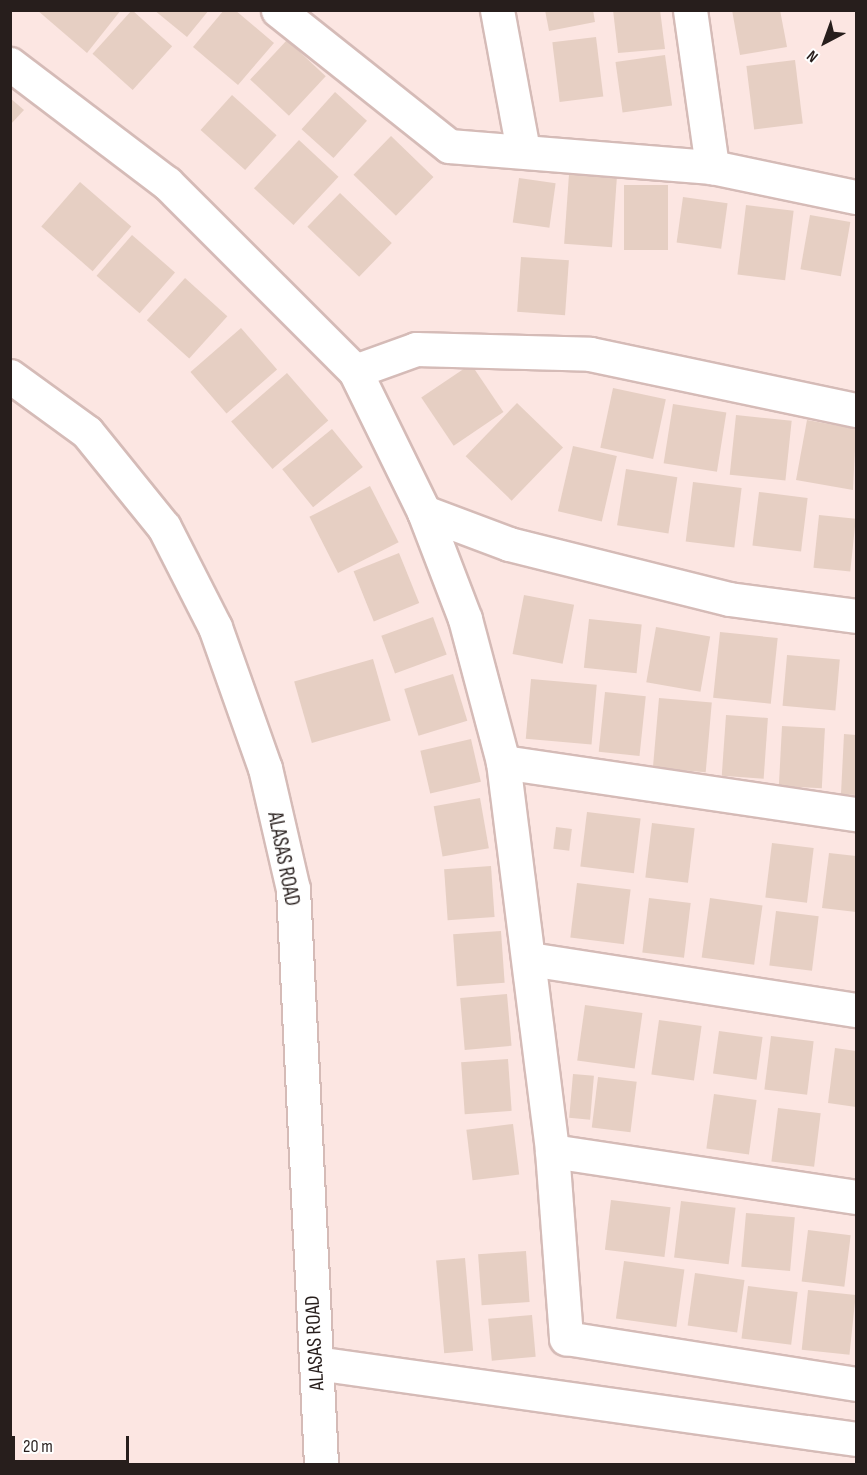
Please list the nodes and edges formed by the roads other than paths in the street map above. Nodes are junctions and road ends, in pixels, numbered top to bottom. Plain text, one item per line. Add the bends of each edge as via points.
1 (278, 10) edge
2 (497, 10) edge
3 (690, 10) edge
4 (10, 64) edge
5 (523, 150) junction
6 (712, 167) junction
7 (856, 197) edge
8 (355, 370) junction
9 (10, 376) edge
10 (856, 410) edge
11 (424, 512) junction
12 (856, 616) edge
13 (503, 762) junction
14 (856, 814) edge
15 (530, 959) junction
16 (856, 1010) edge
17 (552, 1151) junction
18 (856, 1197) edge
19 (316, 1363) junction
20 (856, 1384) edge
21 (856, 1439) edge
22 (321, 1464) edge

1 - 5 street via 448,146
2 - 5 street
3 - 6 street
4 - 8 street via 167,183
5 - 6 street
6 - 7 street
8 - 10 street via 416,350 590,354
8 - 11 street
9 - 19 street, ALASAS ROAD via 87,432 164,527 215,627 265,768 293,889
11 - 12 street via 509,544 729,599
11 - 13 street via 465,619
13 - 14 street
13 - 15 street
15 - 16 street
15 - 17 street
17 - 18 street
17 - 20 street via 566,1338
19 - 21 street
19 - 22 street, ALASAS ROAD

